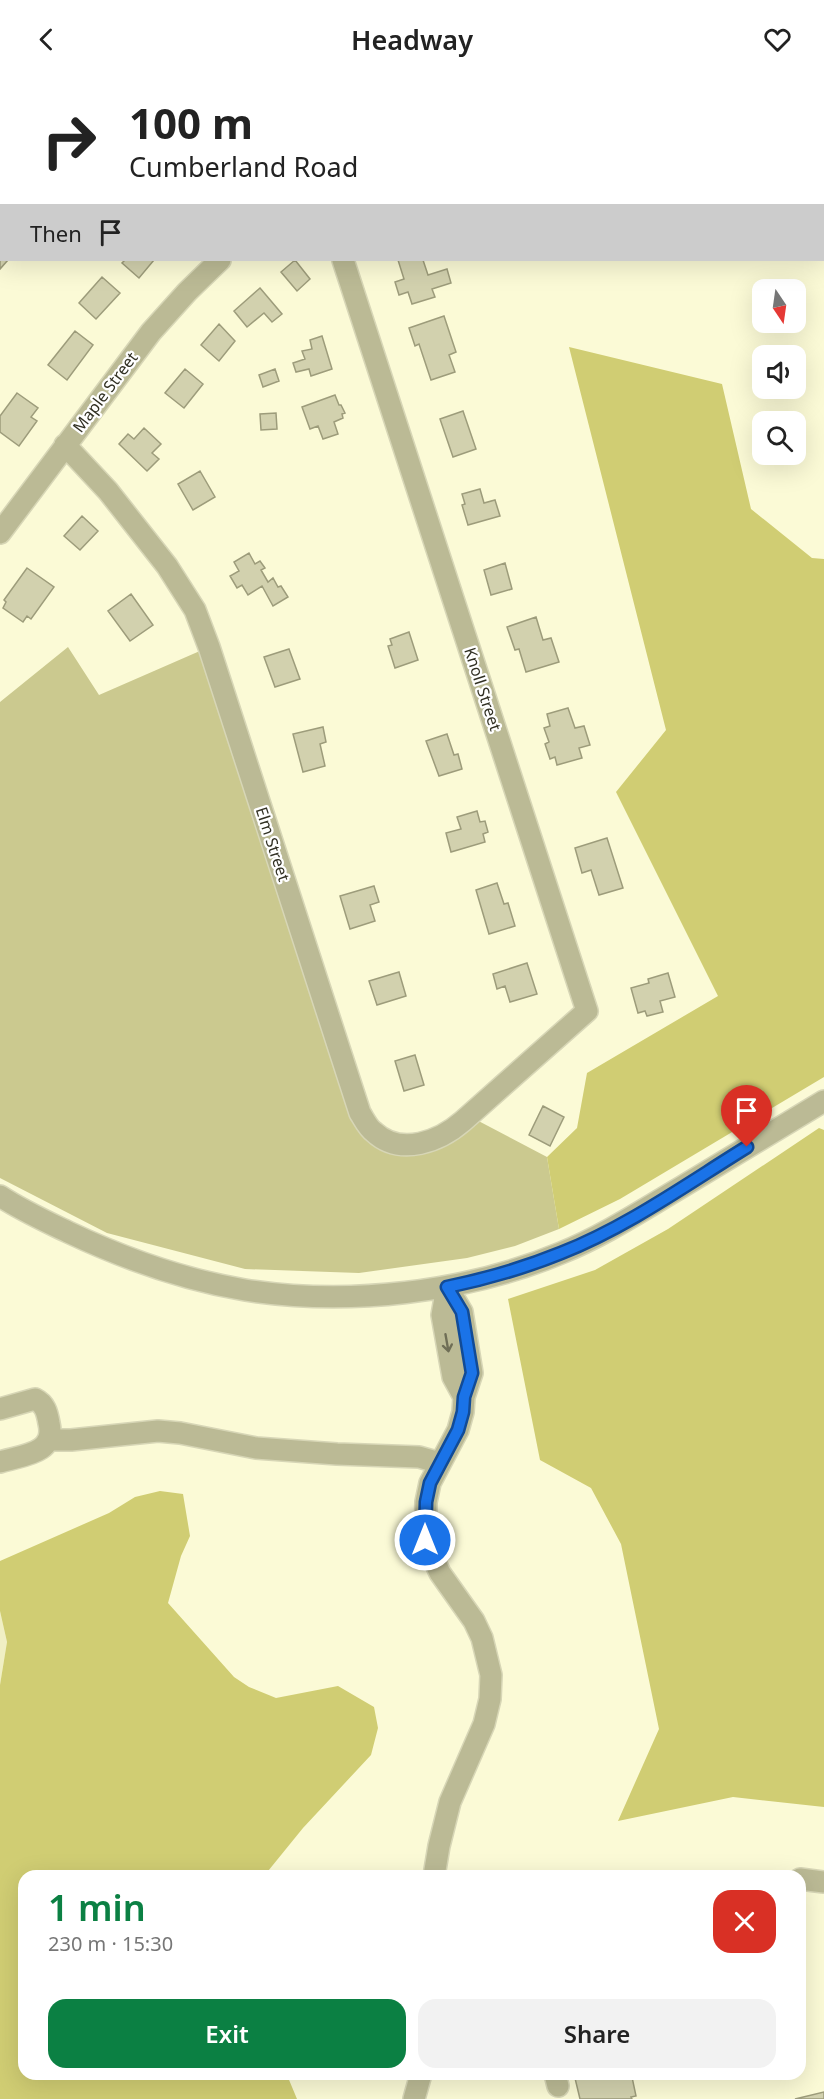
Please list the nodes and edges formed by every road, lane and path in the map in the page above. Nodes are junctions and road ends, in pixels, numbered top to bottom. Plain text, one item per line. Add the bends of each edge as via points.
1 (219, 261) edge
2 (343, 261) edge
3 (64, 445) junction
4 (0, 533) edge
5 (502, 1087) joint
6 (824, 1101) edge
7 (0, 1196) edge
8 (447, 1287) junction
9 (0, 1410) edge
10 (50, 1440) junction
11 (0, 1461) edge
12 (440, 1463) junction
13 (435, 1870) edge
14 (806, 1880) edge
15 (824, 1882) edge
16 (419, 2080) edge
17 (414, 2099) edge

1 - 3 street, Maple Street via 151,332
2 - 5 street, Knoll Street via 587,1011
3 - 4 street, Maple Street
3 - 5 street, Elm Street via 108,491 155,550 195,610 356,1101 373,1132 393,1142 427,1143 452,1131
6 - 8 street via 611,1230 532,1264
7 - 8 street via 90,1242 136,1260 244,1289 344,1296
8 - 12 street via 442,1316 453,1377 464,1397 458,1430
9 - 10 street via 35,1399 46,1409
10 - 11 street via 40,1450
10 - 12 street via 158,1431 255,1448 419,1456
12 - 13 street via 426,1502 425,1540 440,1573 483,1638 491,1675 484,1724 450,1802
14 - 15 street
16 - 17 street

